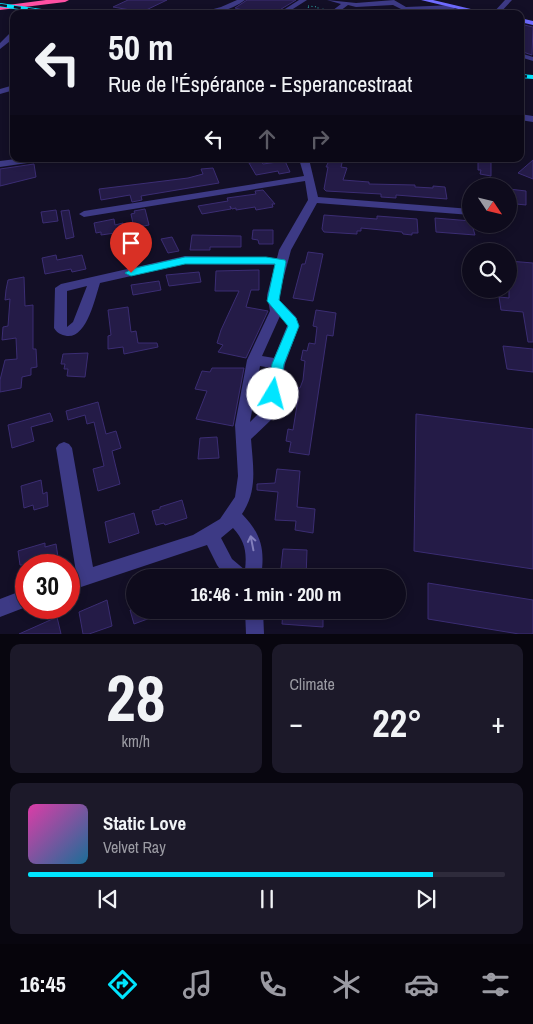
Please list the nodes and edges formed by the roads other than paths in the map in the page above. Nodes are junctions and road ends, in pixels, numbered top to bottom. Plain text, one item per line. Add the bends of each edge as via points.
1 (30, 0) edge
2 (65, 0) edge
3 (242, 0) edge
4 (330, 0) edge
5 (424, 0) edge
6 (509, 0) edge
7 (305, 2) edge
8 (391, 2) edge
9 (0, 4) edge
10 (346, 4) junction
11 (454, 7) junction
12 (0, 8) edge
13 (224, 10) edge
14 (288, 10) edge
15 (331, 10) edge
16 (404, 10) edge
17 (418, 10) edge
18 (469, 10) edge
19 (499, 10) edge
20 (10, 38) edge
21 (0, 47) edge
22 (14, 162) edge
23 (305, 162) edge
24 (0, 164) edge
25 (308, 178) junction
26 (313, 200) junction
27 (462, 211) edge
28 (84, 214) dead end
29 (281, 262) junction
30 (94, 281) dead end
31 (276, 304) junction
32 (292, 320) junction
33 (272, 321) junction
34 (254, 360) junction
35 (278, 364) junction
36 (245, 406) junction
37 (270, 412) junction
38 (244, 436) junction
39 (64, 448) dead end
40 (233, 516) junction
41 (211, 535) junction
42 (229, 569) edge
43 (253, 569) edge
44 (86, 577) junction
45 (80, 579) edge
46 (15, 602) edge
47 (0, 608) edge
48 (254, 619) edge
49 (255, 634) edge

1 - 9 highway
2 - 12 highway
3 - 13 street
4 - 10 street
5 - 11 main road
6 - 19 street
7 - 14 street
8 - 10 street
8 - 16 street
10 - 15 street
11 - 17 street
11 - 18 main road
20 - 21 street
22 - 24 street
23 - 25 street
25 - 26 street
25 - 28 street
26 - 27 street
26 - 29 street
29 - 30 street via 185,260
29 - 31 street via 273,295
31 - 32 street
31 - 33 street
32 - 33 street
32 - 35 street via 294,326
33 - 34 street
34 - 35 street
34 - 36 street
35 - 37 street
36 - 37 street via 255,413
36 - 38 street
37 - 38 street
38 - 40 street via 245,487 243,499
39 - 44 street
40 - 41 street
43 -> 40 street via 252,537
41 - 42 street
41 - 44 street
44 - 45 street
46 - 47 street
48 - 49 street

